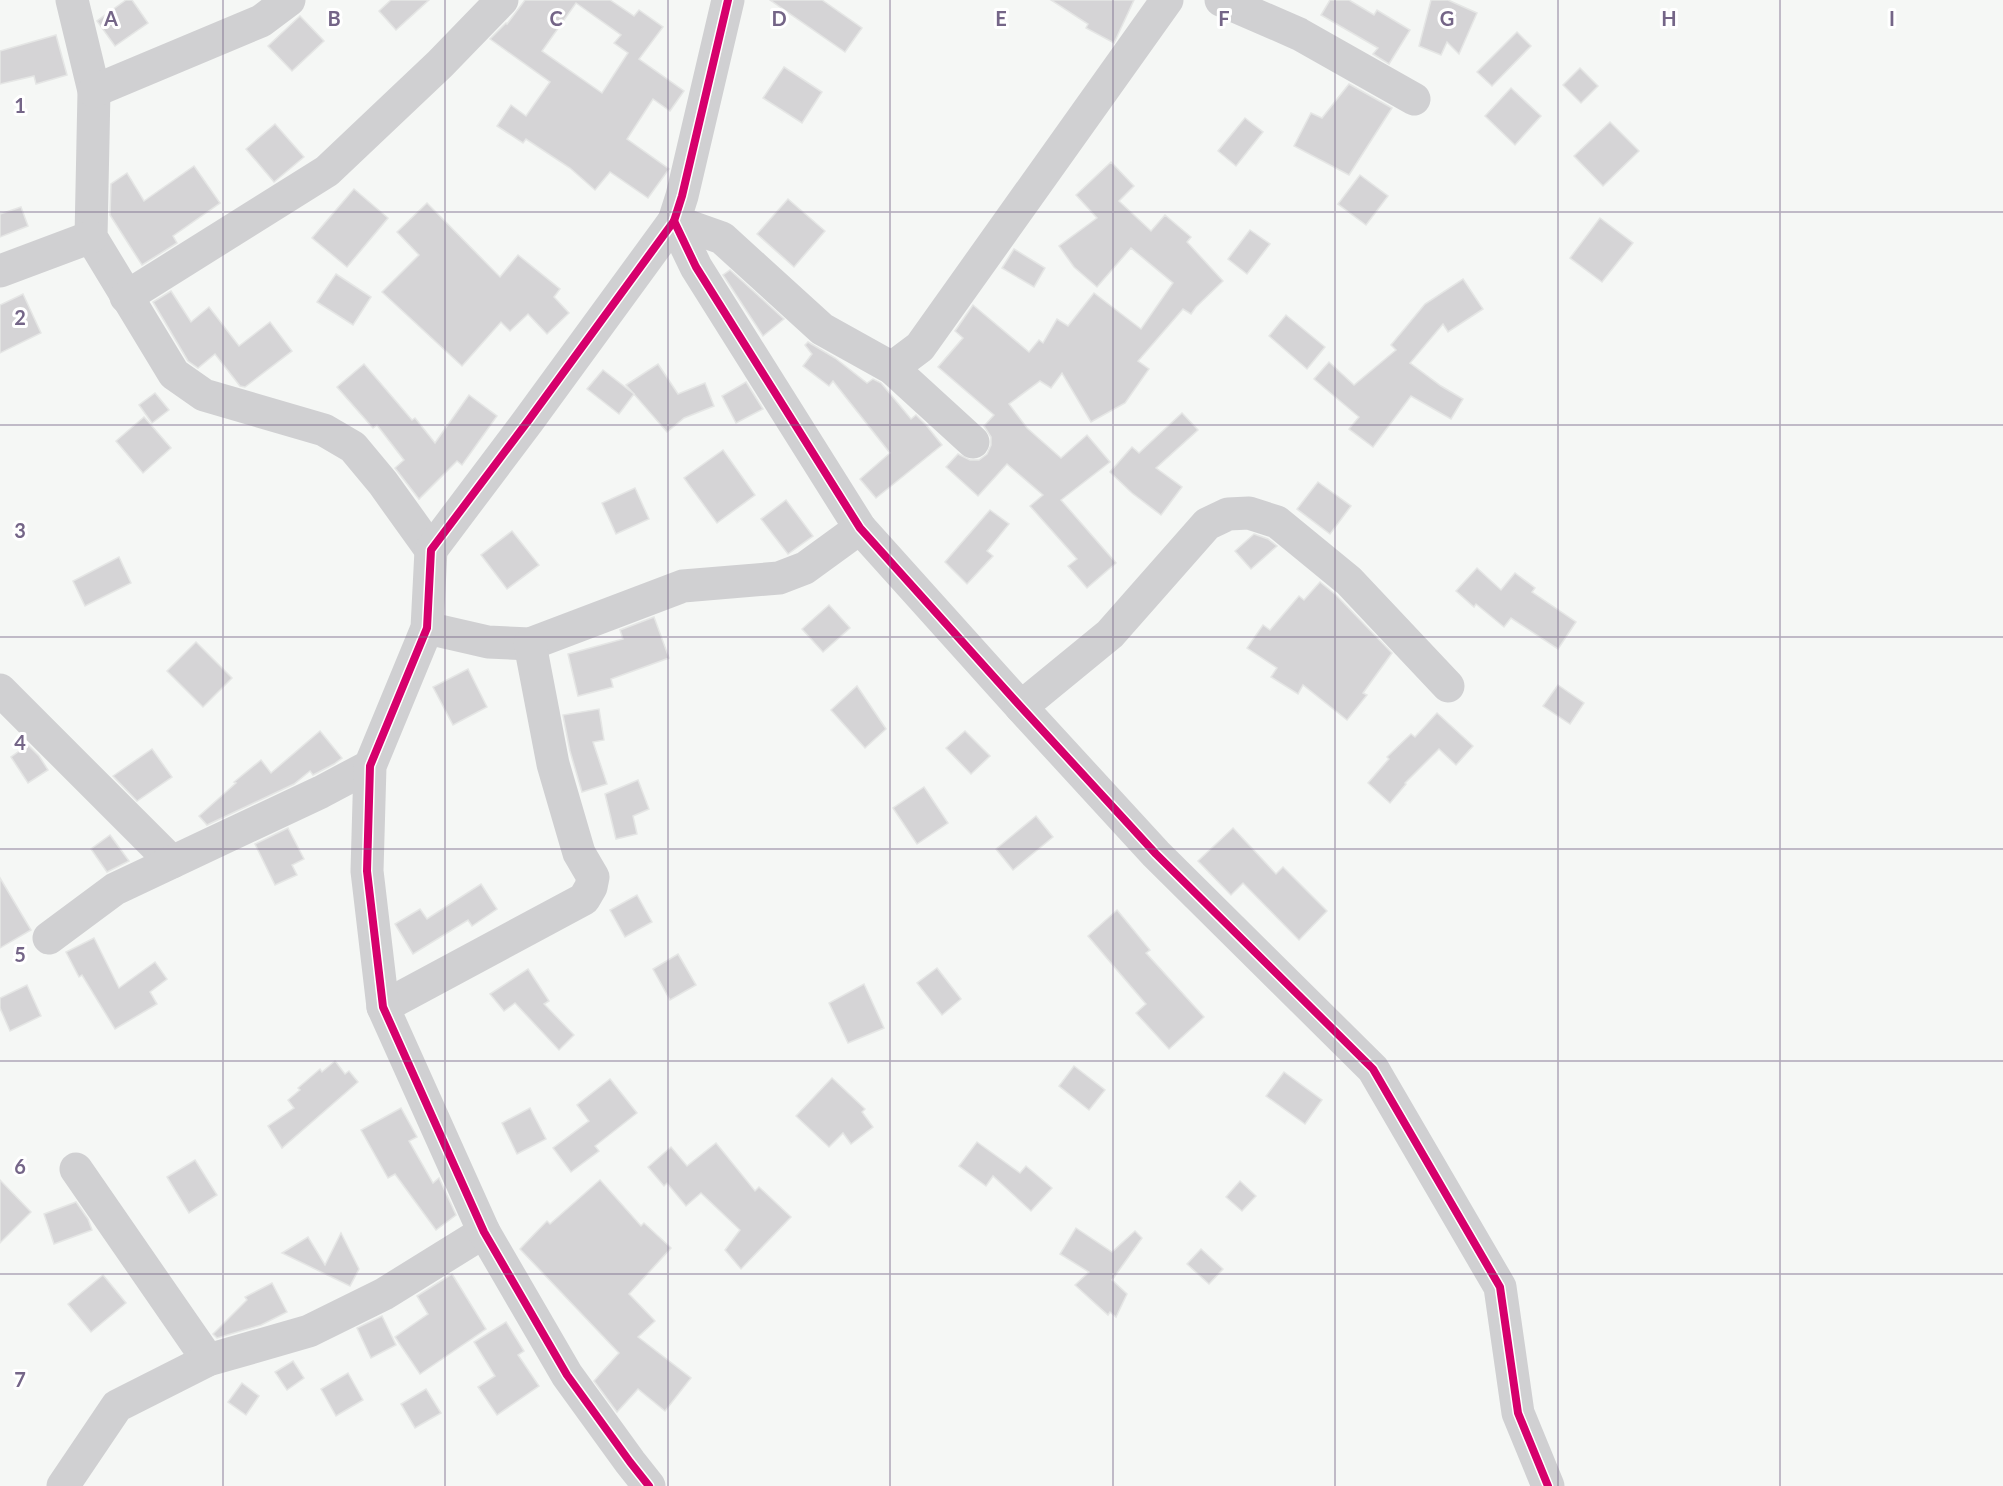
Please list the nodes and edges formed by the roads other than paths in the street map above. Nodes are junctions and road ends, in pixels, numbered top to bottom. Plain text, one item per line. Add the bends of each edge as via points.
1 (72, 0) edge
2 (289, 0) edge
3 (502, 0) edge
4 (728, 0) edge
5 (1167, 0) edge
6 (1221, 0) edge
7 (94, 91) junction
8 (1414, 99) dead end
9 (674, 221) junction
10 (91, 237) junction
11 (0, 271) edge
12 (126, 297) junction
13 (892, 368) junction
14 (973, 442) dead end
15 (860, 528) junction
16 (431, 550) junction
17 (427, 628) junction
18 (530, 644) junction
19 (1448, 686) dead end
20 (0, 690) edge
21 (1021, 707) junction
22 (370, 766) junction
23 (172, 862) junction
24 (48, 938) dead end
25 (383, 1007) junction
26 (76, 1169) dead end
27 (484, 1232) junction
28 (208, 1360) junction
29 (63, 1486) edge
30 (649, 1486) edge
31 (1548, 1486) edge

1 - 7 street
2 - 7 street via 261,21
3 - 12 street via 327,171
4 - 9 street
5 - 13 street via 920,347
6 - 8 street via 1299,34
7 - 10 street
9 - 13 street via 722,238 822,329
9 - 15 street via 696,267
9 - 16 street
10 - 11 street
10 - 12 street
12 - 16 street via 174,374 204,395 324,430 353,447
13 - 14 street
15 - 18 street via 805,568 779,578 682,586
15 - 21 street
16 - 17 street
17 - 18 street via 488,642
17 - 22 street
18 - 25 street via 553,764 579,853 593,878 591,887 584,899
19 - 21 street via 1348,581 1276,522 1249,513 1228,514 1208,524 1110,634
20 - 23 street
21 - 31 street via 1156,854 1372,1069 1500,1287 1518,1413
22 - 23 street
22 - 25 street via 367,871
23 - 24 street via 115,889
25 - 27 street
26 - 28 street
27 - 28 street via 384,1294 309,1331
27 - 30 street via 567,1375
28 - 29 street via 117,1406

